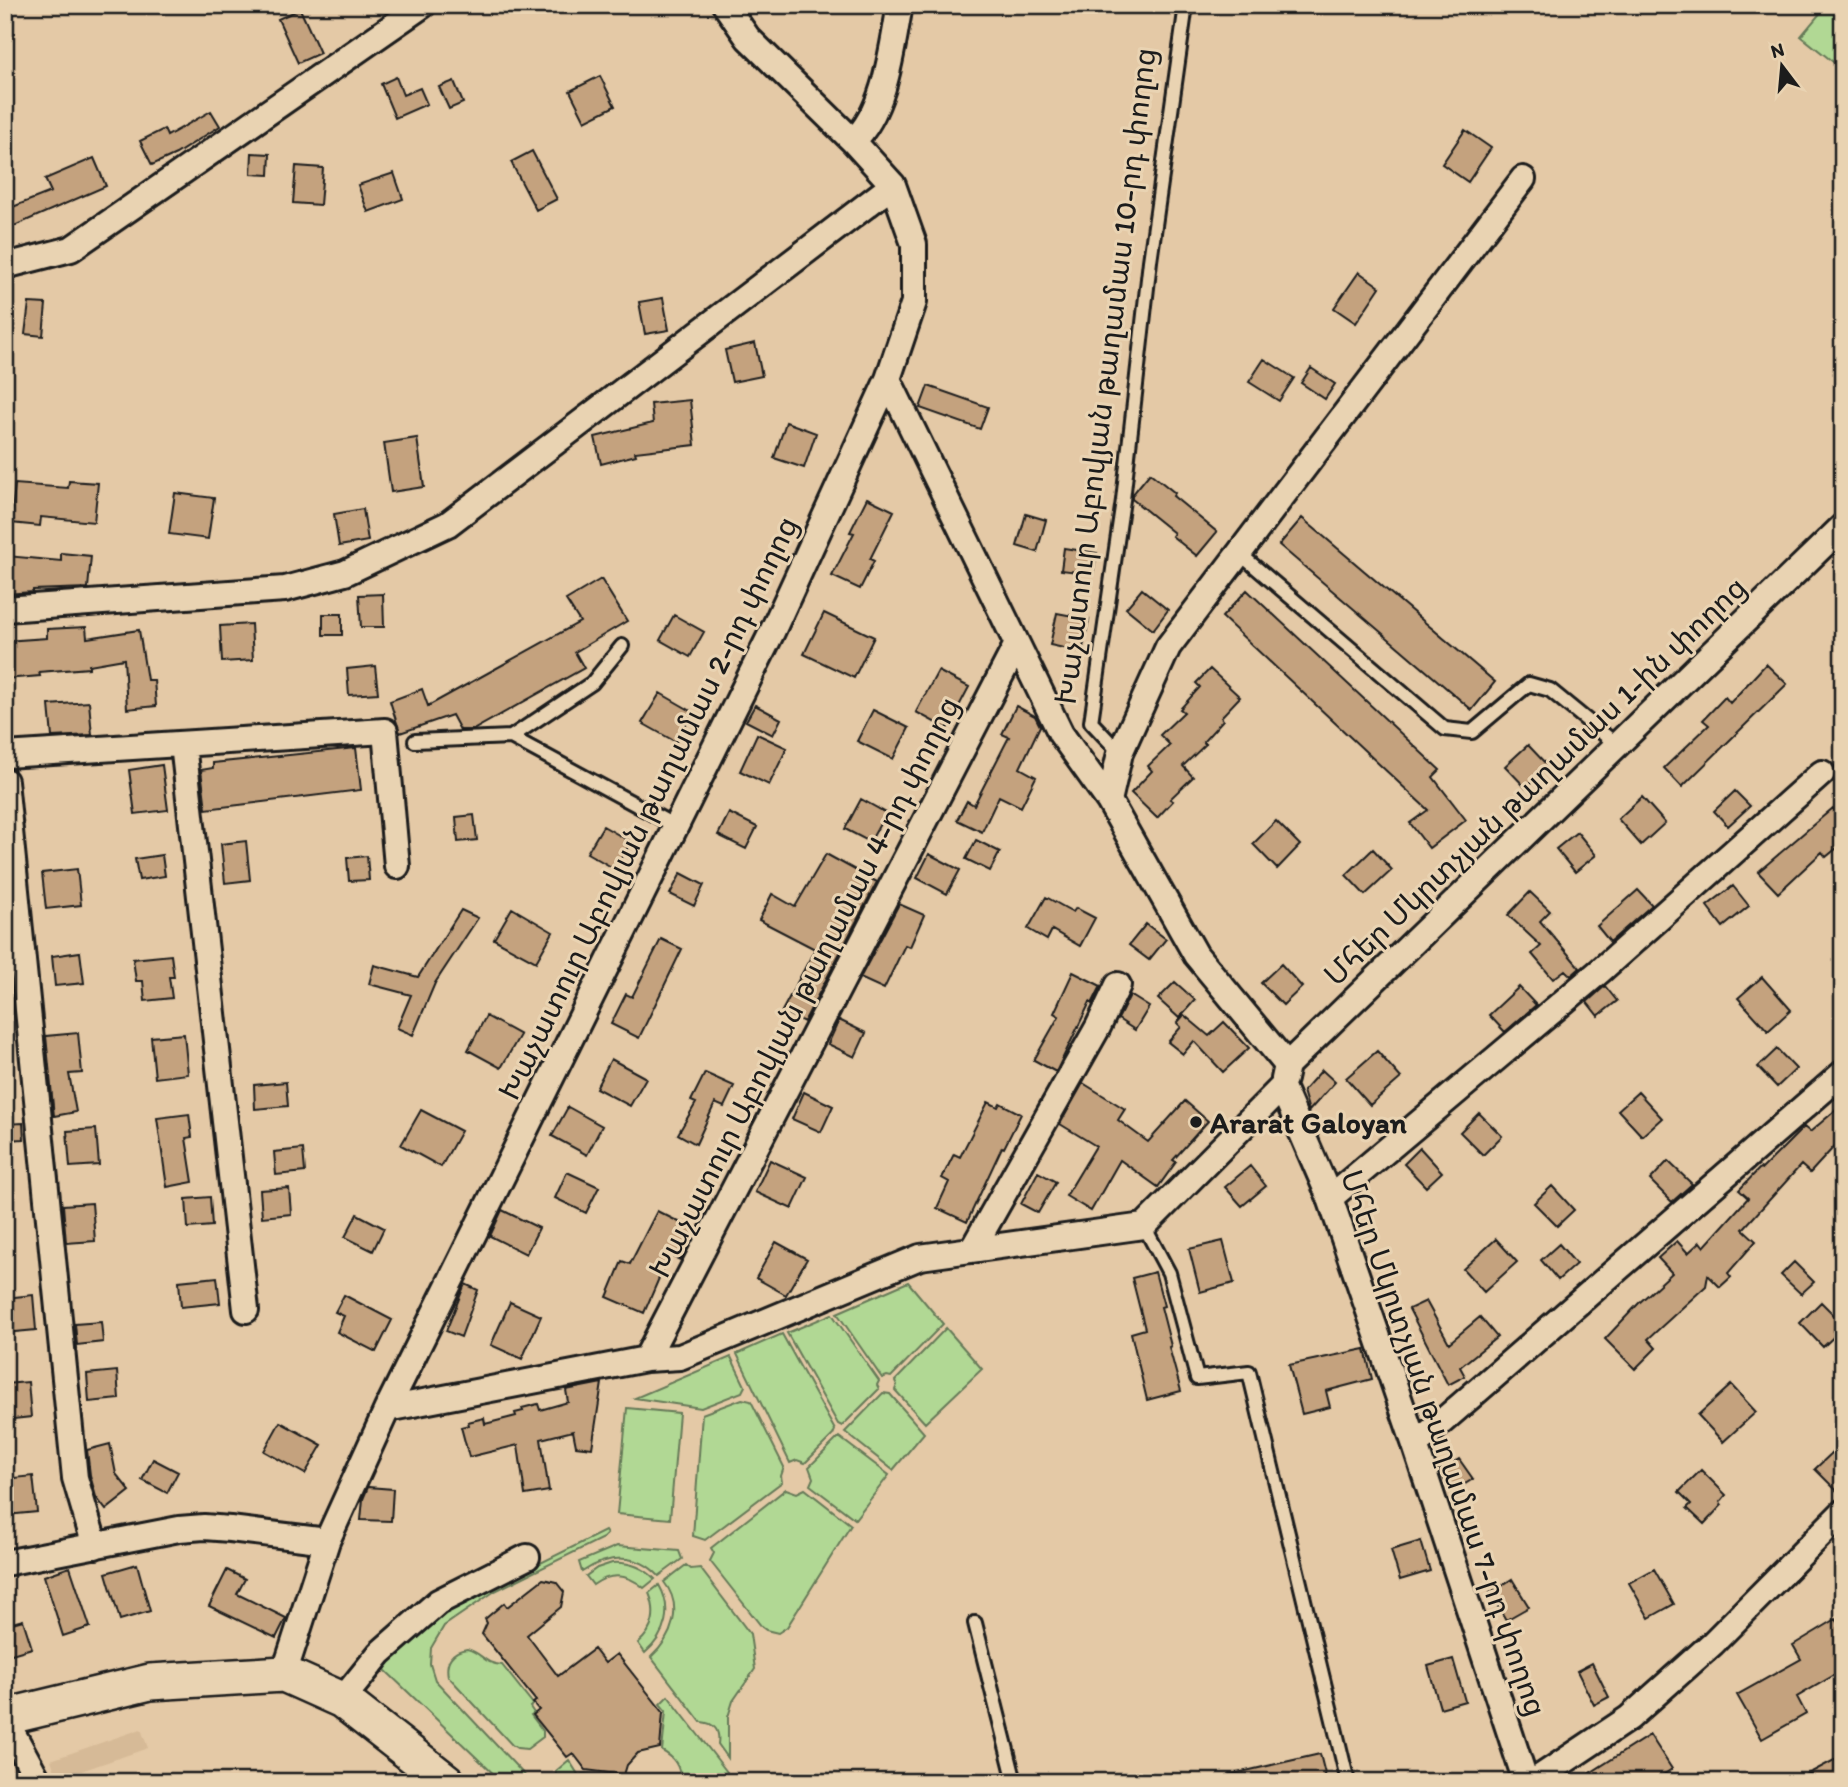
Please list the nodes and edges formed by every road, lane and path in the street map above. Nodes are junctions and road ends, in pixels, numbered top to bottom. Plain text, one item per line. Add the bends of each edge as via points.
1 (422, 5) edge
2 (725, 5) edge
3 (900, 5) edge
4 (1186, 5) edge
5 (853, 141) junction
6 (1523, 179) dead end
7 (893, 185) junction
8 (5, 266) edge
9 (888, 379) junction
10 (1843, 526) edge
11 (1239, 553) junction
12 (5, 609) edge
13 (1017, 644) junction
14 (622, 646) dead end
15 (511, 737) junction
16 (415, 741) dead end
17 (183, 744) junction
18 (1617, 745) junction
19 (1120, 753) junction
20 (5, 755) edge
21 (1822, 773) dead end
22 (5, 781) edge
23 (1108, 800) junction
24 (677, 827) junction
25 (397, 866) dead end
26 (1118, 985) dead end
27 (1843, 1073) edge
28 (1284, 1076) junction
29 (1330, 1198) junction
30 (1144, 1226) junction
31 (972, 1250) junction
32 (246, 1310) dead end
33 (646, 1359) junction
34 (387, 1409) junction
35 (1415, 1445) junction
36 (1843, 1511) edge
37 (327, 1541) junction
38 (95, 1546) junction
39 (527, 1558) dead end
40 (5, 1563) edge
41 (975, 1623) dead end
42 (284, 1674) junction
43 (342, 1700) junction
44 (5, 1718) edge
45 (39, 1782) edge
46 (447, 1782) edge
47 (1015, 1782) edge
48 (1348, 1782) edge
49 (1527, 1782) edge
50 (1533, 1782) edge

1 - 8 street via 71,249
2 - 5 street, Խաչատուր Աբովյան թաղամաս 2-րդ փողոց via 748,38
3 - 5 street via 877,102 870,121
4 - 19 lane, Խաչատուր Աբովյան թաղամաս 10-րդ փողոց via 1091,722
5 - 7 street, Խաչատուր Աբովյան թաղամաս 2-րդ փողոց
6 - 11 street
7 - 9 street, Խաչատուր Աբովյան թաղամաս 2-րդ փողոց via 914,244 914,302
7 - 12 street via 448,524 345,573 285,589
9 - 13 street
9 - 24 street, Խաչատուր Աբովյան թաղամաս 2-րդ փողոց
10 - 18 street, Մհեր Մկրտչյան թաղամաս 1-ին փողոց
11 - 18 lane via 1445,729 1472,732 1529,684 1550,690
11 - 19 street via 1168,647
13 - 23 street via 1061,734
13 - 33 street, Խաչատուր Աբովյան թաղամաս 4-րդ փողոց
14 - 15 lane via 592,683
15 - 16 lane
15 - 24 lane
17 - 20 street
17 - 25 street via 384,732
17 - 32 street
18 - 28 street, Մհեր Մկրտչյան թաղամաս 1-ին փողոց
19 - 23 street
21 - 29 street via 1600,971
22 - 38 street via 75,1478
23 - 28 street via 1196,955
24 - 34 street, Խաչատուր Աբովյան թաղամաս 2-րդ փողոց
26 - 31 street
27 - 35 street
28 - 29 street, Մհեր Մկրտչյան թաղամաս 7-րդ փողոց
28 - 30 street, Մհեր Մկրտչյան թաղամաս 1-ին փողոց
29 - 35 street, Մհեր Մկրտչյան թաղամաս 7-րդ փողոց
30 - 31 street
30 - 48 lane via 1169,1273 1197,1378 1249,1372
31 - 33 street via 920,1257 680,1357
33 - 34 street
34 - 37 street, Խաչատուր Աբովյան թաղամաս 2-րդ փողոց
35 - 49 street, Մհեր Մկրտչյան թաղամաս 7-րդ փողոց
36 - 50 street via 1713,1643 1629,1718
37 - 38 street via 204,1527
37 - 42 street, Խաչատուր Աբովյան թաղամաս 2-րդ փողոց
38 - 40 street
39 - 43 street via 438,1602 380,1653
41 - 47 lane
42 - 43 main road
42 - 44 main road via 150,1682
43 - 46 main road
44 - 45 street

